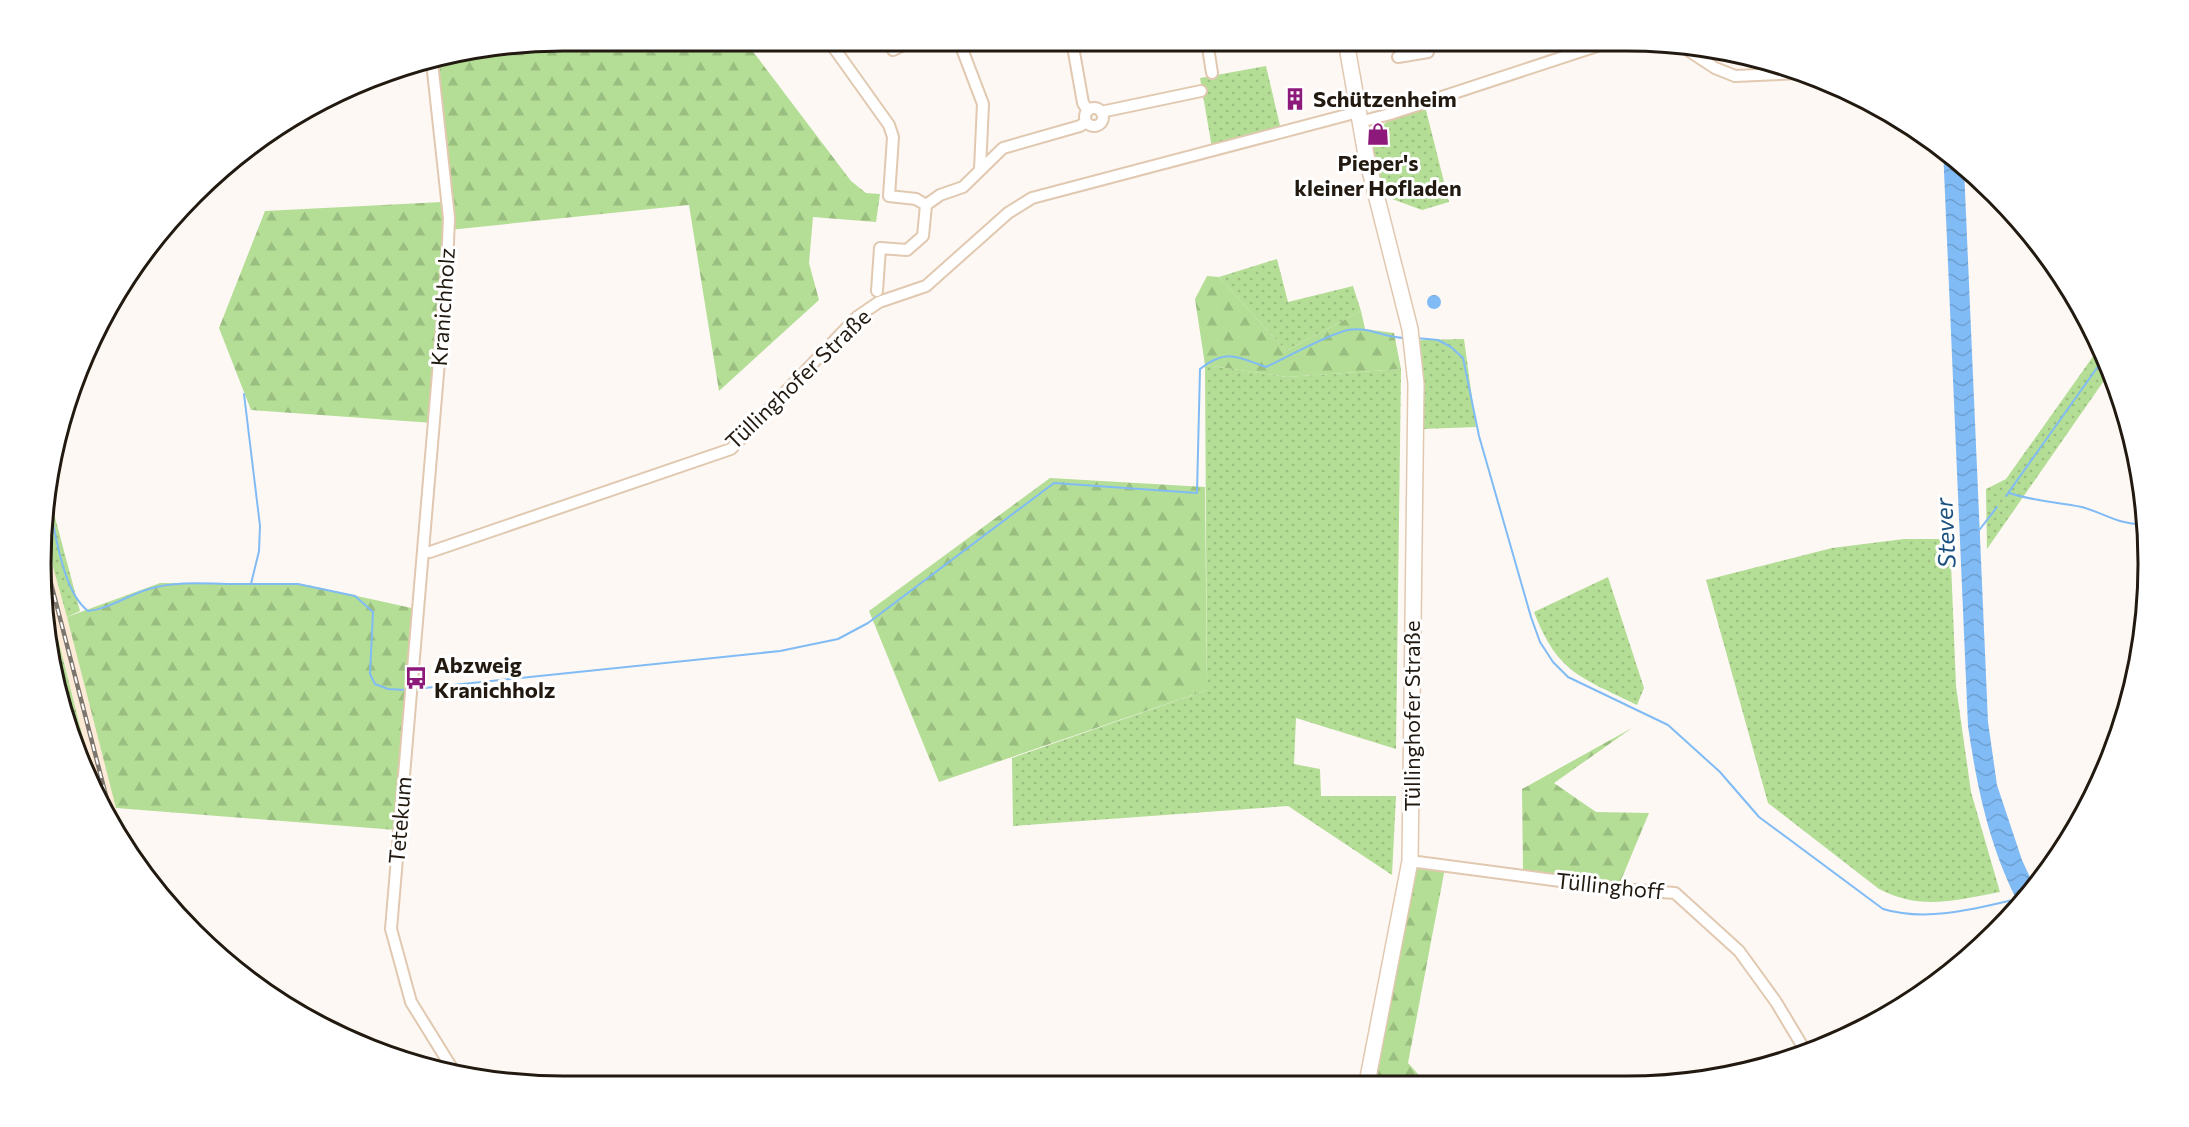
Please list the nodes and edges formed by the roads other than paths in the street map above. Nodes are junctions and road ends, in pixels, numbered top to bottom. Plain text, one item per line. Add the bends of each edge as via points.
1 (836, 51) edge
2 (963, 51) edge
3 (1074, 51) edge
4 (1209, 51) edge
5 (1348, 51) edge
6 (1428, 51) edge
7 (1582, 51) edge
8 (1696, 56) edge
9 (1398, 57) dead end
10 (433, 68) edge
11 (1212, 73) dead end
12 (1777, 74) edge
13 (1201, 92) dead end
14 (1101, 112) junction
15 (1087, 116) junction
16 (1359, 117) junction
17 (981, 140) junction
18 (1003, 148) junction
19 (980, 169) junction
20 (926, 204) junction
21 (877, 291) dead end
22 (423, 552) junction
23 (1410, 861) junction
24 (1802, 1045) edge
25 (449, 1063) edge
26 (1368, 1076) edge

1 - 20 street via 890,125 893,137 889,196
2 - 17 street via 983,104
3 - 15 street
4 - 11 street
5 - 16 main road
6 - 9 street
7 - 16 street, Tüllinghofer Straße via 1390,114
8 - 12 street via 1735,76
10 - 22 street, Kranichholz via 448,218
13 - 14 street
14 - 15 street via 1095,109
14 - 15 street via 1100,124 1092,126
15 - 18 street via 1080,126
16 - 22 street, Tüllinghofer Straße via 1032,198 1008,213 926,286 879,302 857,317 731,449
16 - 23 main road, Tüllinghofer Straße via 1410,329 1416,384
17 - 18 street
17 - 19 street
18 - 19 street
19 - 20 street via 963,187
20 - 21 street via 923,236 907,250 880,248
22 - 25 street, Tetekum via 391,929 411,1002
23 - 24 street, Tüllinghoff via 1675,893 1739,951
23 - 26 main road, Tüllinghofer Straße

